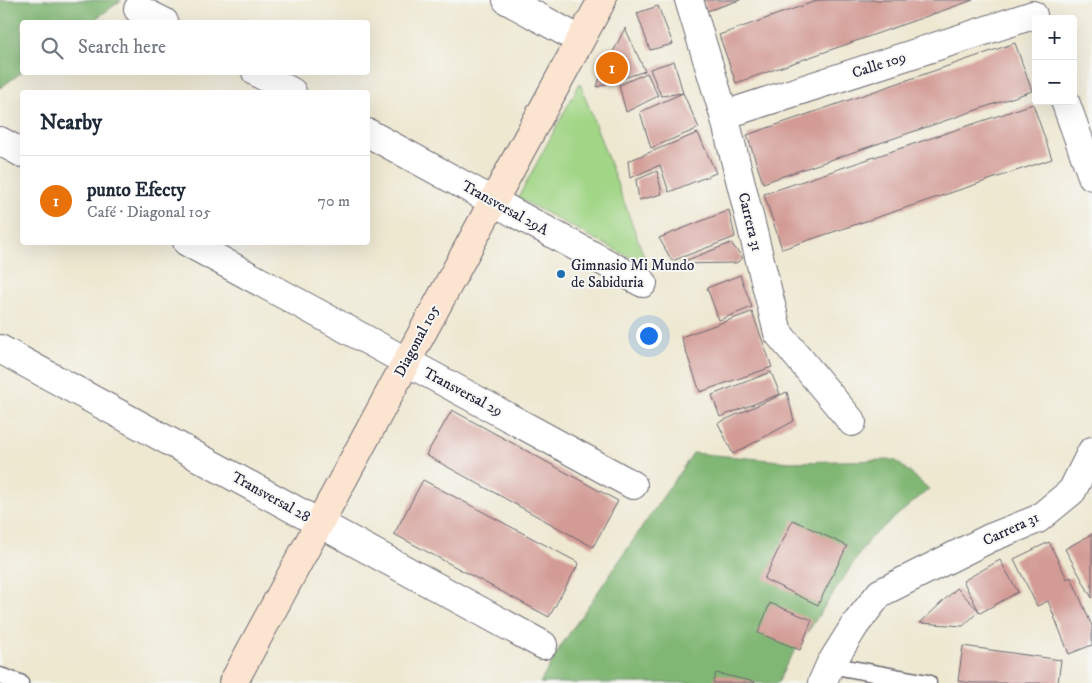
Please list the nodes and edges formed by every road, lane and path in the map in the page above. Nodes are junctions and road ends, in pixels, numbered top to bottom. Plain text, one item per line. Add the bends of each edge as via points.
1 (507, 0) edge
2 (602, 0) edge
3 (689, 0) edge
4 (138, 9) dead end
5 (1033, 12) edge
6 (160, 20) edge
7 (580, 40) junction
8 (261, 75) edge
9 (288, 90) edge
10 (1066, 105) edge
11 (724, 115) junction
12 (370, 134) edge
13 (0, 141) edge
14 (20, 152) edge
15 (1092, 176) edge
16 (492, 201) junction
17 (192, 245) edge
18 (643, 283) dead end
19 (0, 349) edge
20 (406, 362) junction
21 (852, 422) dead end
22 (1092, 451) edge
23 (633, 485) dead end
24 (319, 523) junction
25 (543, 645) dead end
26 (826, 674) edge
27 (0, 676) edge
28 (235, 682) edge
29 (20, 683) edge
30 (928, 683) edge

1 - 7 street
2 - 7 main road, Diagonal 105
3 - 11 street, Carrera 31
4 - 6 street
5 - 11 street, Calle 109
7 - 16 main road, Diagonal 105
8 - 9 street
10 - 15 street
11 - 21 street, Carrera 31 via 778,333
12 - 16 street, Transversal 29A
13 - 14 street
16 - 18 street, Transversal 29A
16 - 20 main road, Diagonal 105
17 - 20 street, Transversal 29
19 - 24 street, Transversal 28
20 - 23 street, Transversal 29
20 - 24 main road, Diagonal 105
22 - 26 street, Carrera 31 via 1072,491 1038,519 990,538 880,593 854,625
24 - 25 street, Transversal 28
24 - 28 main road, Diagonal 105
26 - 30 lane
27 - 29 lane

